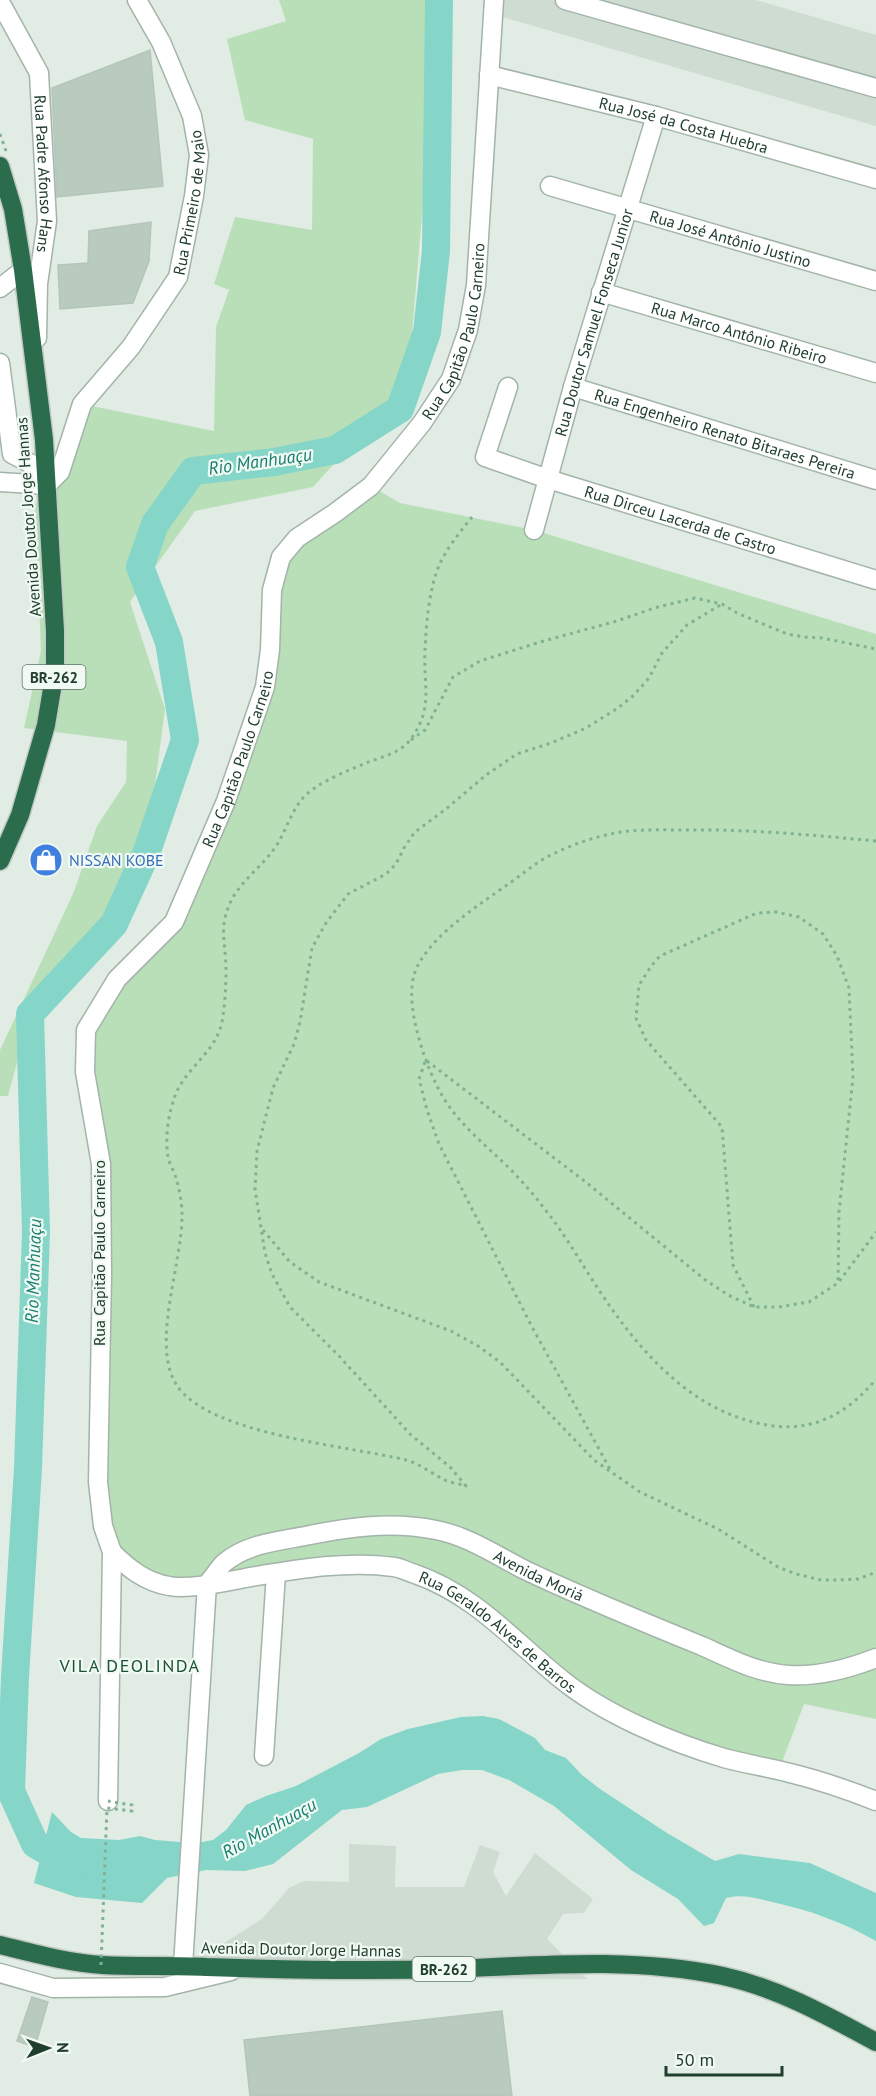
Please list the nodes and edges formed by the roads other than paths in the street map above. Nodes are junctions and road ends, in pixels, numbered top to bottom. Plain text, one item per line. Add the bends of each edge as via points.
1 (137, 0) edge
2 (494, 0) edge
3 (565, 0) edge
4 (0, 2) edge
5 (489, 75) junction
6 (876, 88) edge
7 (656, 116) junction
8 (0, 166) edge
9 (876, 179) edge
10 (550, 186) dead end
11 (626, 208) junction
12 (23, 270) junction
13 (876, 281) edge
14 (0, 288) edge
15 (601, 292) junction
16 (0, 363) edge
17 (876, 373) edge
18 (508, 387) dead end
19 (573, 387) junction
20 (38, 390) junction
21 (47, 478) junction
22 (548, 479) junction
23 (876, 480) edge
24 (0, 482) edge
25 (534, 530) dead end
26 (876, 580) edge
27 (0, 861) edge
28 (112, 1551) junction
29 (276, 1573) junction
30 (207, 1584) junction
31 (876, 1658) edge
32 (264, 1756) dead end
33 (108, 1801) road end
34 (876, 1801) edge
35 (0, 1945) edge
36 (62, 1960) junction
37 (183, 1966) junction
38 (242, 1968) junction
39 (0, 1973) edge
40 (53, 1988) junction
41 (876, 2042) edge

1 - 21 street, Rua Primeiro de Maio via 161,42 192,116 199,155 194,196 178,277 131,347 82,404 60,472
2 - 5 street, Rua Capitão Paulo Carneiro
3 - 6 street
4 - 20 street, Rua Padre Afonso Hans via 39,74 47,221 38,284
5 - 7 street, Rua José da Costa Huebra
5 - 28 street, Rua Capitão Paulo Carneiro via 476,285 468,330 451,379 422,423 371,486 297,538 281,557 272,590 265,687 226,801 174,922 117,979 86,1030 85,1072 101,1164 99,1482 103,1526
7 - 9 street, Rua José da Costa Huebra
7 - 11 street, Rua Doutor Samuel Fonseca Junior
8 - 12 highway, Avenida Doutor Jorge Hannas / BR-262 via 13,209
10 - 11 street, Rua José Antônio Justino
11 - 13 street, Rua José Antônio Justino
11 - 15 street, Rua Doutor Samuel Fonseca Junior
12 - 14 street
12 - 20 highway, Avenida Doutor Jorge Hannas / BR-262
15 - 17 street, Rua Marco Antônio Ribeiro
15 - 19 street, Rua Doutor Samuel Fonseca Junior
16 - 21 street via 12,454
18 - 22 street, Rua Dirceu Lacerda de Castro via 485,457
19 - 22 street, Rua Doutor Samuel Fonseca Junior
19 - 23 street, Rua Engenheiro Renato Bitaraes Pereira
20 - 21 highway, Avenida Doutor Jorge Hannas / BR-262
21 - 24 street
21 - 27 highway, Avenida Doutor Jorge Hannas / BR-262 via 55,671 46,725 20,815
22 - 25 street, Rua Doutor Samuel Fonseca Junior
22 - 26 street, Rua Dirceu Lacerda de Castro
28 - 30 street, Rua Geraldo Alves de Barros via 141,1577 169,1587
28 - 33 street
29 - 30 street, Rua Geraldo Alves de Barros
29 - 32 street
29 - 34 street, Rua Geraldo Alves de Barros via 353,1565 395,1567 429,1579 467,1599 562,1680 609,1711 723,1758 792,1773
30 - 31 street, Avenida Moriá via 225,1563 252,1547 353,1526 411,1526 472,1542 638,1621 771,1673 826,1673
30 - 37 street
35 - 36 highway, Avenida Doutor Jorge Hannas / BR-262
36 - 37 highway, Avenida Doutor Jorge Hannas / BR-262 via 101,1965
36 - 40 street
37 - 38 highway, Avenida Doutor Jorge Hannas / BR-262
38 - 40 street via 165,1987
38 - 41 highway, Avenida Doutor Jorge Hannas / BR-262 via 374,1971 590,1964 667,1966 768,1988
39 - 40 street

